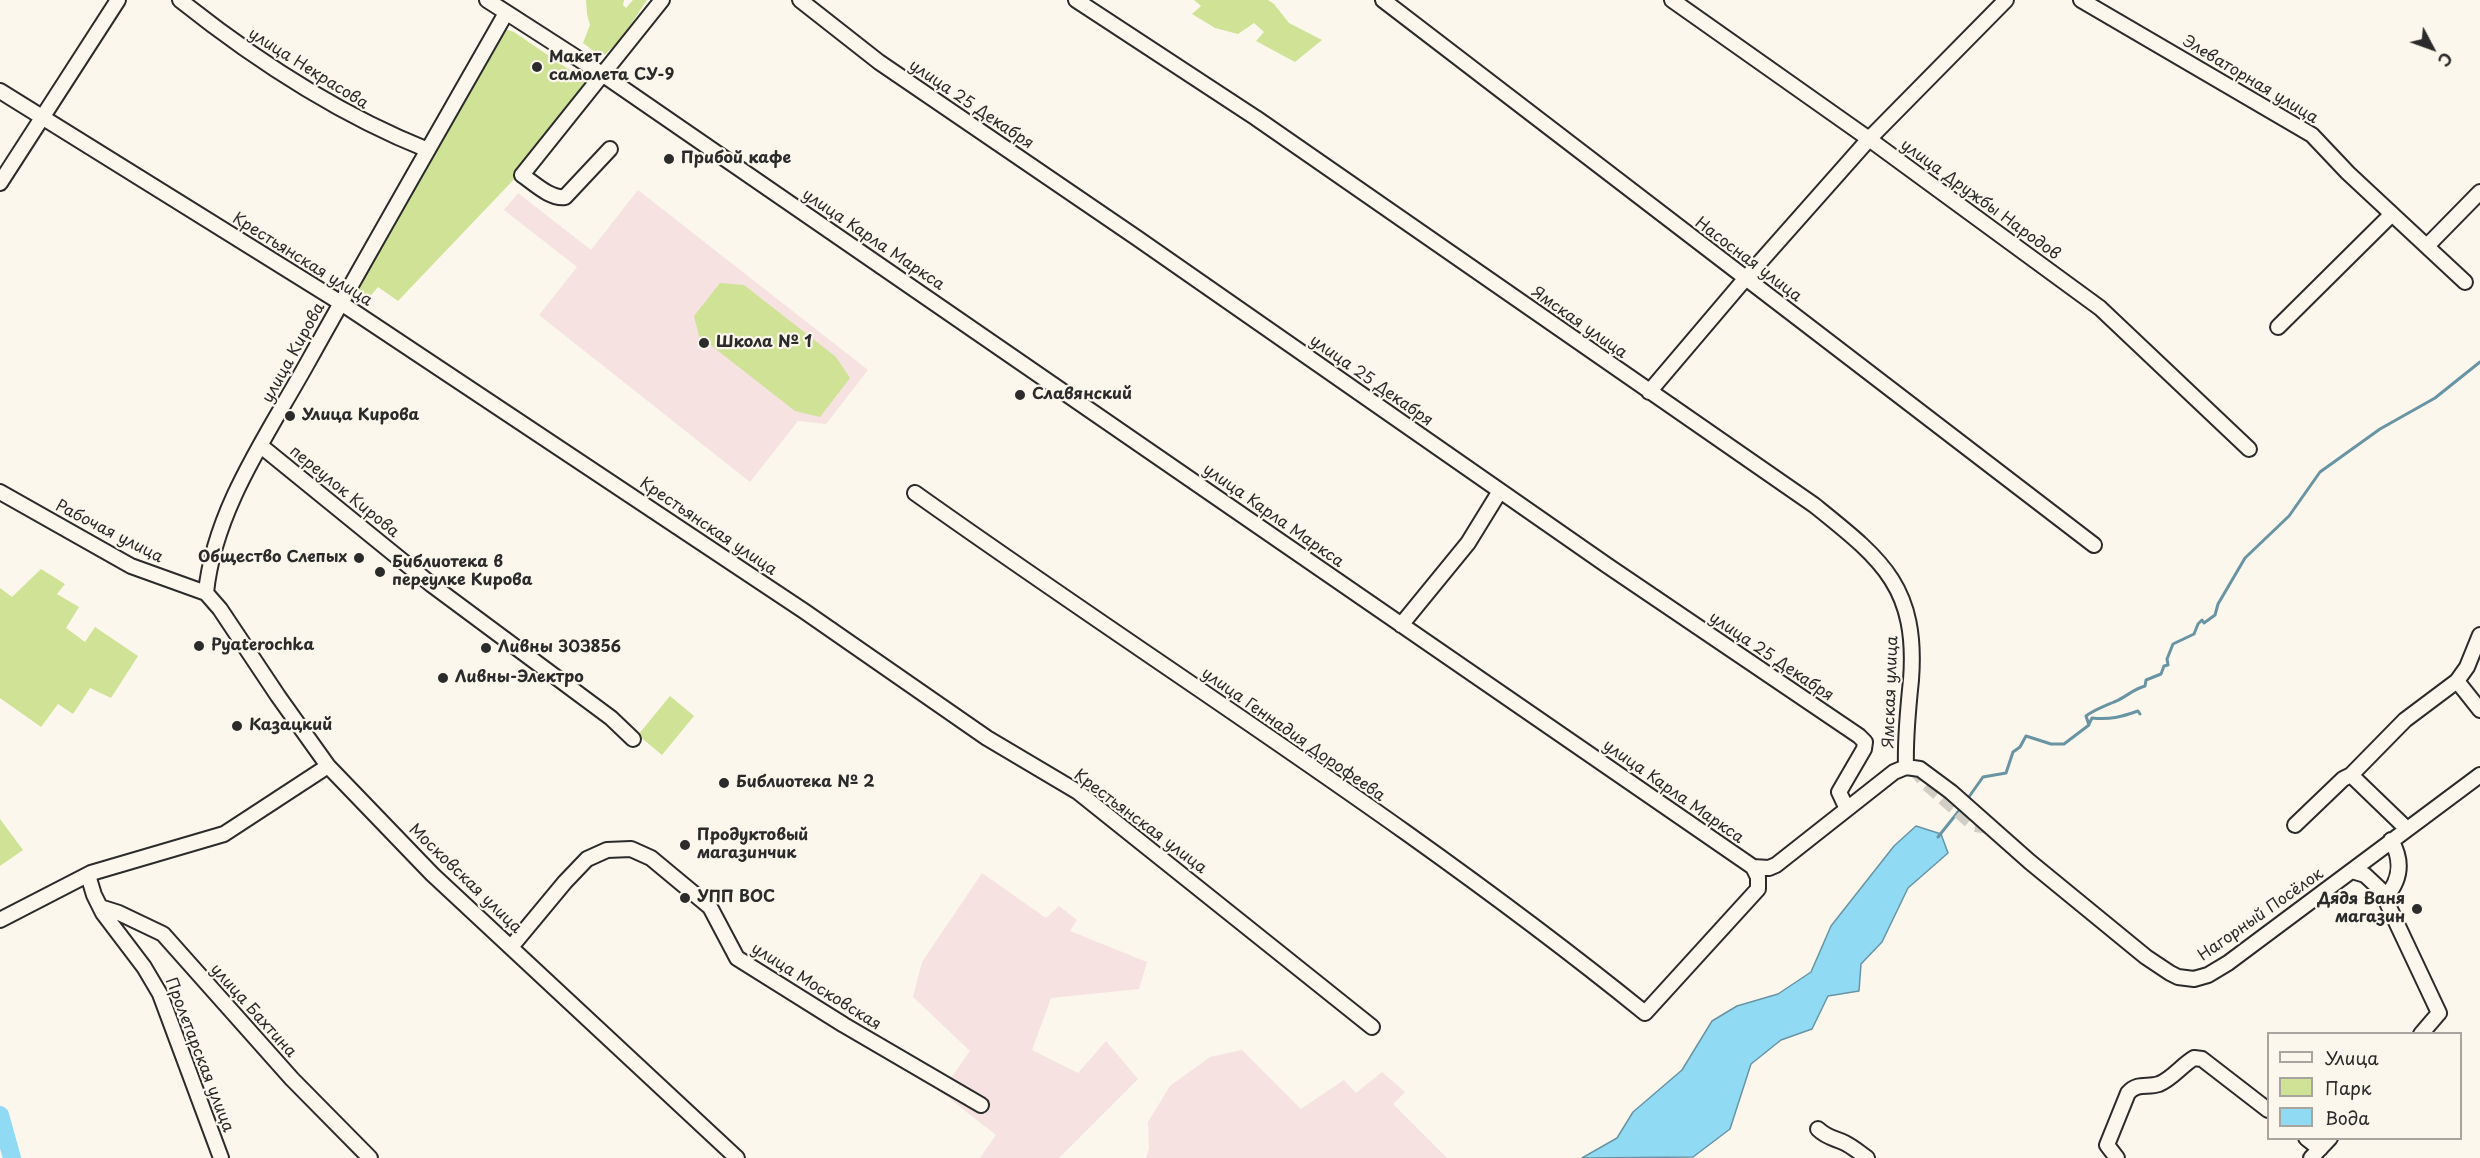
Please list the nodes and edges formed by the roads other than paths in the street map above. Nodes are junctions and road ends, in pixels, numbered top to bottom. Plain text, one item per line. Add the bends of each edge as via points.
1 (118, 0) edge
2 (180, 0) edge
3 (487, 0) edge
4 (662, 0) edge
5 (800, 0) edge
6 (1076, 0) edge
7 (1383, 0) edge
8 (1672, 0) edge
9 (2006, 0) edge
10 (2081, 0) edge
11 (506, 13) junction
12 (602, 74) junction
13 (0, 91) edge
14 (42, 118) junction
15 (1869, 139) junction
16 (610, 149) dead end
17 (428, 150) junction
18 (0, 183) edge
19 (2480, 192) edge
20 (2392, 214) junction
21 (2427, 246) junction
22 (1745, 279) junction
23 (2465, 282) dead end
24 (341, 303) junction
25 (2278, 327) dead end
26 (1649, 393) junction
27 (261, 446) junction
28 (2249, 449) dead end
29 (1500, 491) junction
30 (0, 492) edge
31 (915, 493) dead end
32 (2094, 545) dead end
33 (206, 593) junction
34 (1401, 625) junction
35 (2480, 635) edge
36 (2457, 681) junction
37 (2480, 710) edge
38 (633, 739) dead end
39 (328, 766) junction
40 (1913, 768) junction
41 (2351, 775) junction
42 (2480, 776) edge
43 (1847, 809) junction
44 (2295, 825) dead end
45 (2407, 829) junction
46 (2391, 840) junction
47 (1753, 867) junction
48 (2352, 871) junction
49 (88, 875) junction
50 (2385, 898) junction
51 (99, 907) junction
52 (0, 920) edge
53 (512, 947) junction
54 (1372, 1027) dead end
55 (2423, 1032) edge
56 (981, 1105) dead end
57 (2267, 1109) edge
58 (1818, 1129) dead end
59 (221, 1158) edge
60 (370, 1158) edge
61 (737, 1158) edge
62 (1867, 1158) edge
63 (2117, 1158) edge

1 - 14 street
2 - 17 street, улица Некрасова via 227,37 364,123
3 - 11 street, улица Карла Маркса
4 - 12 street
5 - 29 street, улица 25 Декабря via 879,62
6 - 26 street, Ямская улица via 1256,118
7 - 22 street, Насосная улица
8 - 15 street, улица Дружбы Народов
9 - 15 street
10 - 20 street, Элеваторная улица via 2312,135
11 - 12 street, улица Карла Маркса
11 - 17 street, улица Кирова
12 - 16 street via 522,175 559,198 565,197
12 - 34 street, улица Карла Маркса
13 - 14 street, Крестьянская улица
14 - 18 street
14 - 24 street, Крестьянская улица
15 - 22 street
15 - 28 street, улица Дружбы Народов via 2100,308
17 - 24 street, улица Кирова
19 - 21 street
20 - 21 street, Элеваторная улица
20 - 25 street
21 - 23 street, Элеваторная улица
22 - 26 street
22 - 32 street, Насосная улица
24 - 27 street, улица Кирова
24 - 54 street, Крестьянская улица via 804,611 987,738 1078,792
26 - 40 street, Ямская улица via 1814,505 1888,573 1904,600 1912,649 1905,735
27 - 33 street, улица Кирова via 218,534
27 - 38 street, переулок Кирова via 432,585 611,718
29 - 34 street via 1468,543
29 - 43 street, улица 25 Декабря via 1863,739 1864,749 1839,792
30 - 33 street, Рабочая улица via 131,566
31 - 47 street, улица Геннадия Дорофеева via 1346,791 1580,961 1645,1013 1758,889
33 - 39 street, Московская улица
34 - 47 street, улица Карла Маркса
35 - 36 street
36 - 37 street
36 - 41 street via 2405,720
39 - 49 street via 224,834
39 - 53 street, Московская улица via 432,873
40 - 43 street via 1883,779
40 - 48 street, Нагорный Посёлок via 1927,766 2003,830 2001,836 2030,862 2146,957 2178,977 2200,978 2215,971
41 - 44 street
41 - 45 street
42 - 45 street, Нагорный Посёлок
43 - 47 street via 1776,865
45 - 46 street, Нагорный Посёлок
46 - 48 street, Нагорный Посёлок
46 - 50 street via 2400,872 2396,885
48 - 50 street via 2372,880
49 - 51 street, Пролетарская улица
49 - 52 street
50 - 55 street via 2439,1013
51 - 59 street, Пролетарская улица via 160,994
51 - 60 street, улица Бахтина via 163,934
53 - 56 street, улица Московская via 587,859 607,849 630,849 651,858 710,907 737,958
53 - 61 street, Московская улица
57 - 63 street via 2202,1059 2194,1058 2159,1084 2140,1085 2128,1093 2107,1145
58 - 62 street

